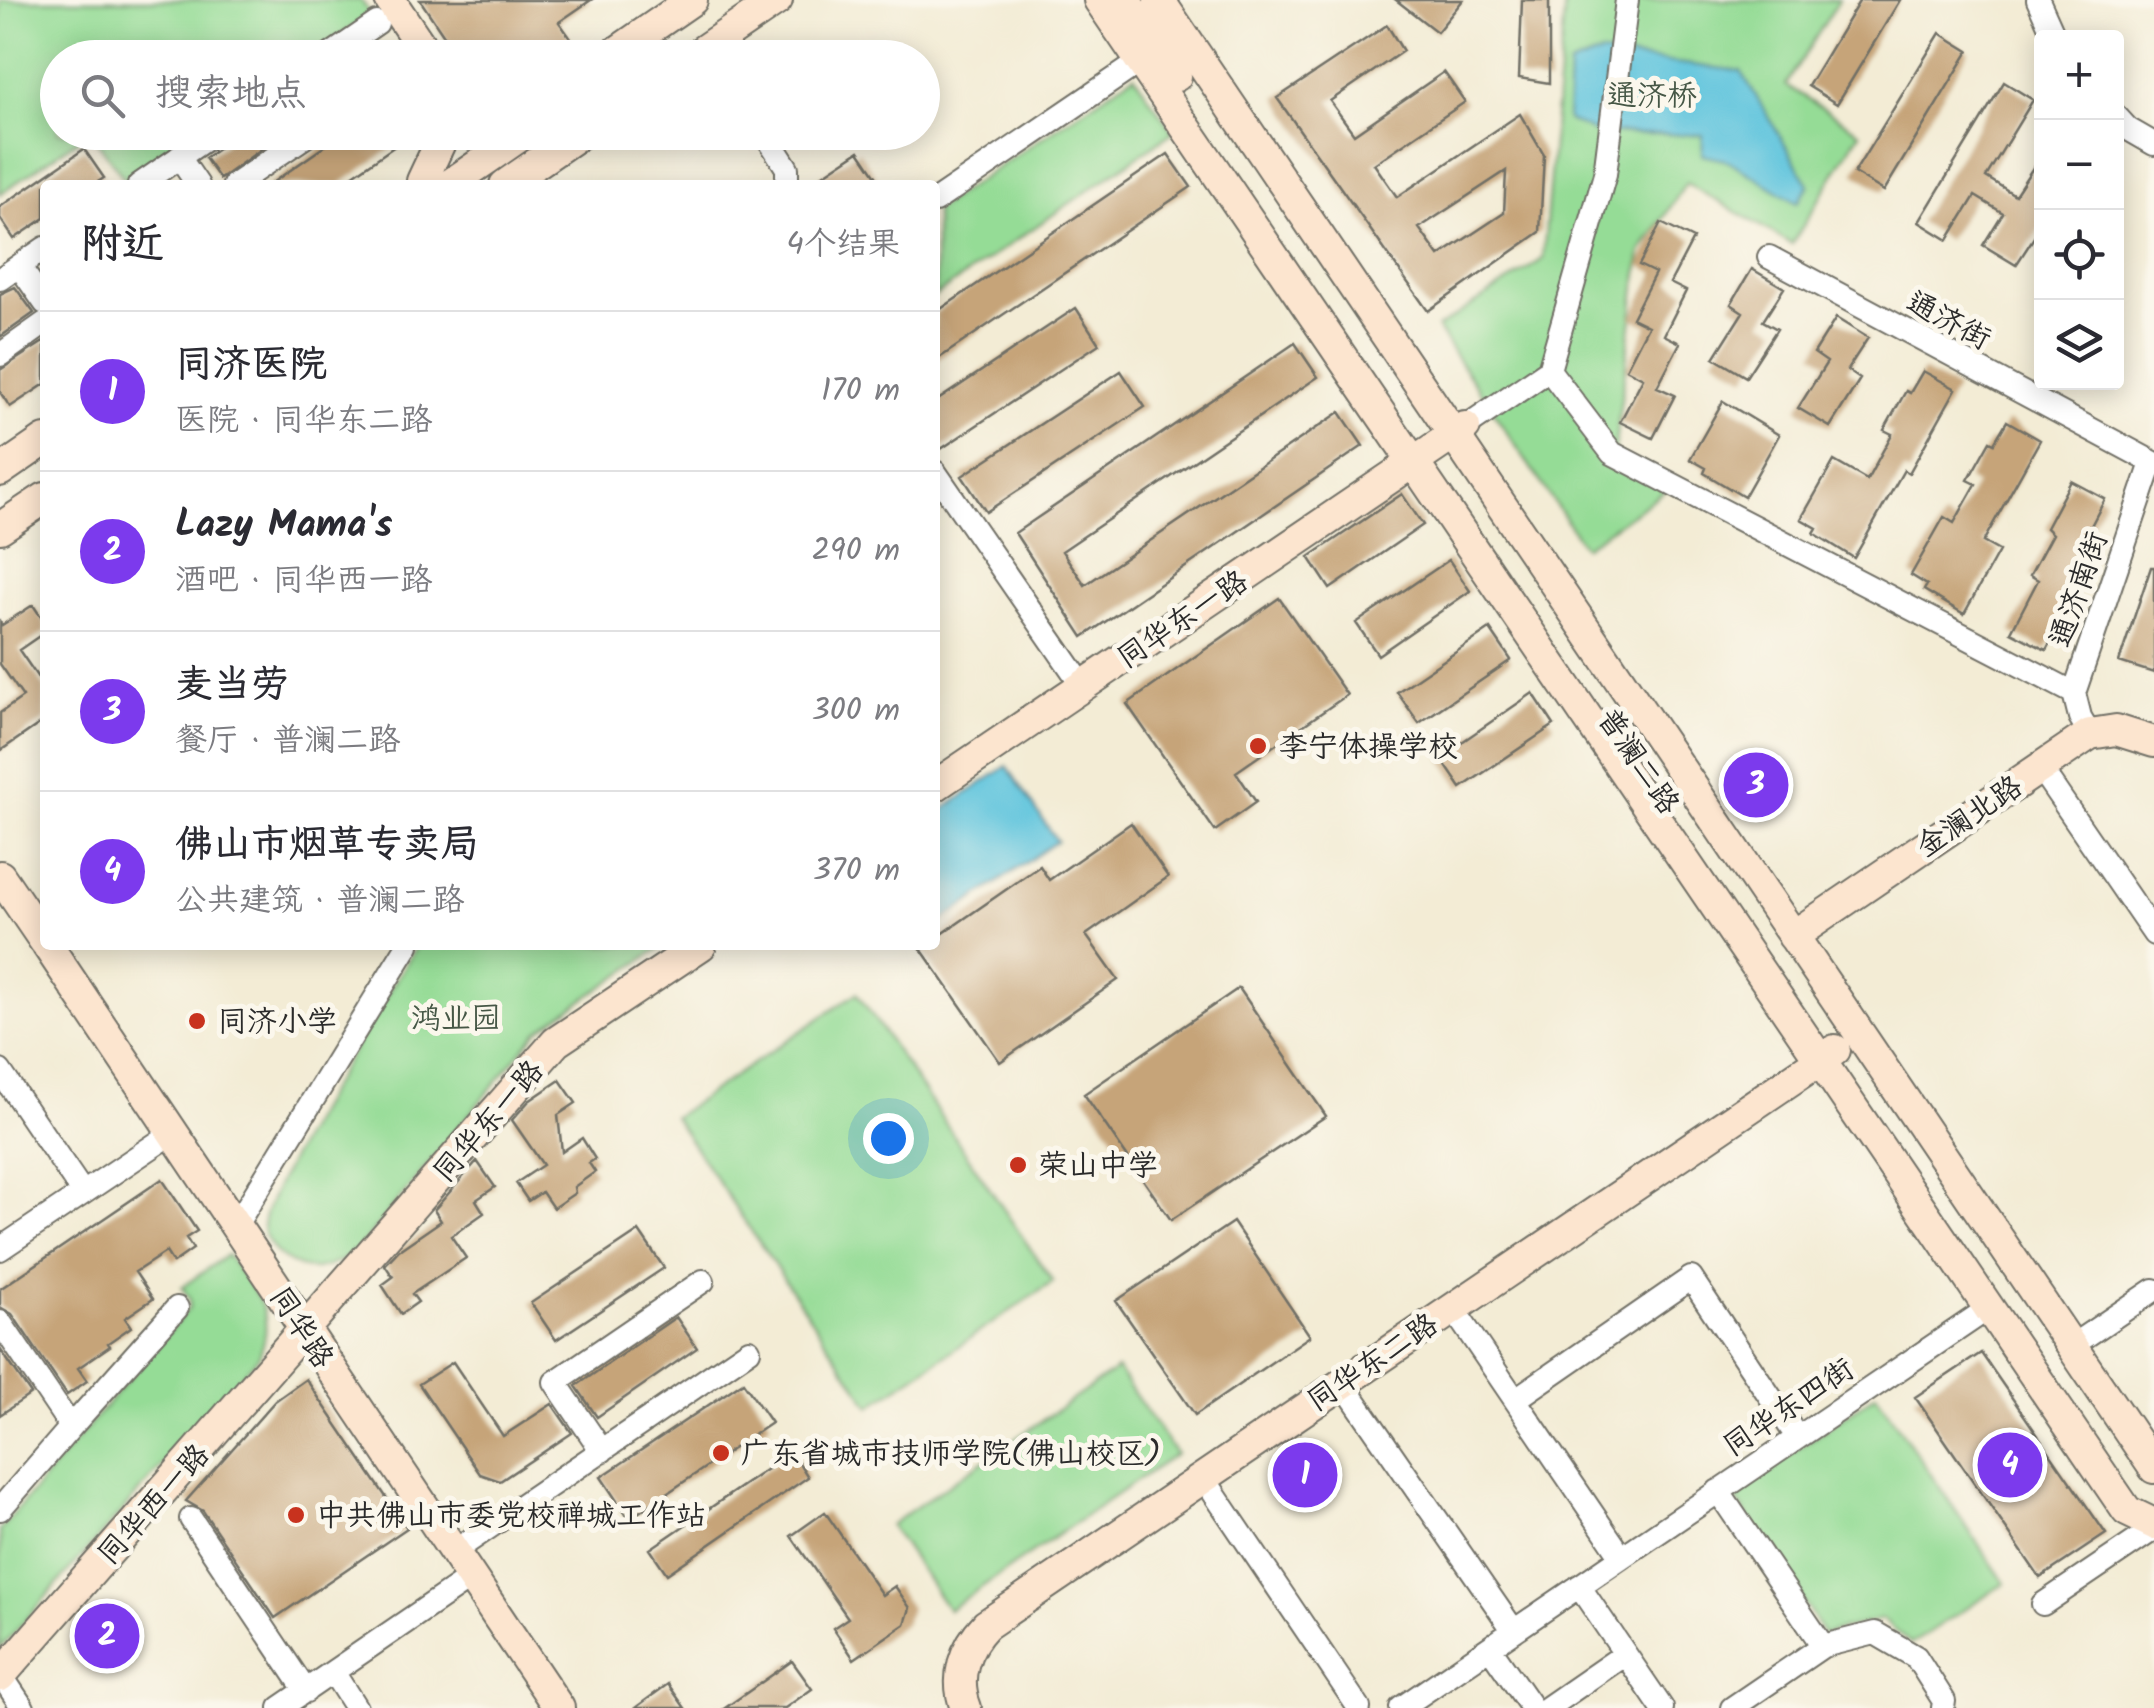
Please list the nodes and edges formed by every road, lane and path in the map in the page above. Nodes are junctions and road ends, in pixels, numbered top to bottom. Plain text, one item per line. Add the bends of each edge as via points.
1 (692, 0) edge
2 (720, 0) edge
3 (777, 0) edge
4 (1099, 0) edge
5 (1124, 0) edge
6 (1159, 0) edge
7 (1180, 0) edge
8 (1626, 0) edge
9 (2038, 0) edge
10 (384, 12) edge
11 (2051, 30) edge
12 (353, 40) edge
13 (411, 40) edge
14 (634, 40) edge
15 (662, 40) edge
16 (718, 40) edge
17 (1141, 62) junction
18 (2119, 120) edge
19 (2154, 144) edge
20 (189, 150) edge
21 (286, 150) edge
22 (440, 150) edge
23 (477, 150) edge
24 (556, 150) edge
25 (776, 150) edge
26 (179, 157) junction
27 (145, 180) edge
28 (195, 180) edge
29 (241, 180) edge
30 (436, 180) edge
31 (440, 180) edge
32 (512, 180) edge
33 (787, 180) edge
34 (940, 198) edge
35 (40, 251) edge
36 (1770, 257) dead end
37 (10, 272) edge
38 (40, 299) edge
39 (40, 327) edge
40 (0, 355) edge
41 (1549, 370) junction
42 (40, 443) edge
43 (1440, 444) junction
44 (2153, 463) edge
45 (40, 466) edge
46 (0, 471) edge
47 (940, 479) edge
48 (0, 494) edge
49 (40, 501) edge
50 (0, 528) edge
51 (1083, 686) junction
52 (2074, 693) junction
53 (2090, 734) junction
54 (2154, 742) edge
55 (2040, 768) junction
56 (940, 783) edge
57 (0, 876) edge
58 (1799, 932) junction
59 (2154, 934) edge
60 (40, 935) edge
61 (50, 950) edge
62 (405, 950) edge
63 (694, 950) edge
64 (1828, 1055) junction
65 (0, 1071) edge
66 (174, 1132) junction
67 (83, 1193) junction
68 (236, 1225) junction
69 (0, 1250) edge
70 (703, 1281) dead end
71 (2154, 1290) edge
72 (1452, 1307) junction
73 (176, 1308) dead end
74 (1988, 1308) junction
75 (0, 1322) edge
76 (305, 1332) junction
77 (2077, 1343) junction
78 (749, 1350) dead end
79 (1342, 1382) junction
80 (1516, 1399) junction
81 (71, 1427) junction
82 (1797, 1436) junction
83 (2154, 1442) edge
84 (602, 1451) junction
85 (2154, 1468) edge
86 (1202, 1476) junction
87 (1718, 1491) junction
88 (0, 1508) edge
89 (191, 1518) dead end
90 (2154, 1525) edge
91 (452, 1552) junction
92 (1622, 1557) junction
93 (470, 1578) junction
94 (1579, 1586) junction
95 (2043, 1604) dead end
96 (1514, 1631) junction
97 (1823, 1646) junction
98 (1490, 1648) junction
99 (1626, 1654) junction
100 (332, 1672) junction
101 (0, 1675) edge
102 (306, 1690) junction
103 (1746, 1704) edge
104 (23, 1708) edge
105 (280, 1708) edge
106 (356, 1708) edge
107 (559, 1708) edge
108 (966, 1708) edge
109 (1359, 1708) edge
110 (1400, 1708) edge
111 (1532, 1708) edge
112 (1547, 1708) edge
113 (1662, 1708) edge
114 (1943, 1708) edge

1 - 14 main road
2 - 15 main road
3 - 16 main road
4 - 17 main road
5 - 43 main road
6 - 43 main road
7 - 43 main road
8 - 41 street via 1605,174
9 - 11 street
10 - 12 street
10 - 13 main road
17 - 34 street
17 - 43 main road
18 - 19 street
20 - 26 street
21 - 29 street
22 - 30 main road
23 - 31 main road
24 - 32 main road
25 - 33 street
26 - 27 street
26 - 28 street
35 - 37 street
36 - 44 street, 通济街
37 - 38 street
39 - 40 street
41 - 43 street
41 - 52 street via 1612,453
42 - 46 main road
43 - 51 main road, 同华东一路
43 - 58 main road
43 - 64 main road
44 - 52 street, 通济南街
45 - 48 main road
47 - 51 street
49 - 50 main road
51 - 56 main road, 同华东一路
52 - 53 street, 通济南街
53 - 54 main road via 2116,730
53 - 55 main road, 金澜北路
55 - 58 main road, 金澜北路
55 - 59 street
57 - 60 main road, 同华路
58 - 77 main road
61 - 66 main road, 同华路
62 - 68 street
63 - 76 main road, 同华东一路 via 556,1042
64 - 72 main road, 同华东二路
64 - 74 main road
64 - 90 main road
65 - 67 street
66 - 67 street
66 - 68 main road, 同华路
67 - 69 street
68 - 76 main road, 同华路
70 - 84 street via 555,1382
71 - 77 street
72 - 79 main road, 同华东二路
72 - 80 street
73 - 81 street
74 - 82 street, 同华东四街
74 - 90 main road via 2127,1511
75 - 81 street
76 - 91 main road, 同华路
76 - 101 main road, 同华西一路
77 - 83 main road
77 - 85 main road
78 - 84 street
79 - 86 main road, 同华东二路
79 - 96 street
80 - 82 street via 1691,1278
80 - 92 street
81 - 88 street
82 - 87 street, 同华东四街
84 - 91 street
86 - 108 main road, 同华东二路 via 986,1625 963,1663
86 - 109 street
87 - 92 street, 同华东四街
87 - 97 street
89 - 102 street
90 - 95 street
91 - 93 main road, 同华路
92 - 94 street, 同华东四街
93 - 100 street
93 - 107 main road, 同华路
94 - 96 street, 同华东四街
94 - 99 street
96 - 98 street, 同华东四街
97 - 103 street
97 - 114 street via 1875,1632 1916,1657
98 - 110 street, 同华东四街
98 - 111 street
99 - 112 street
99 - 113 street
100 - 102 street
100 - 106 street
101 - 104 street
102 - 105 street

